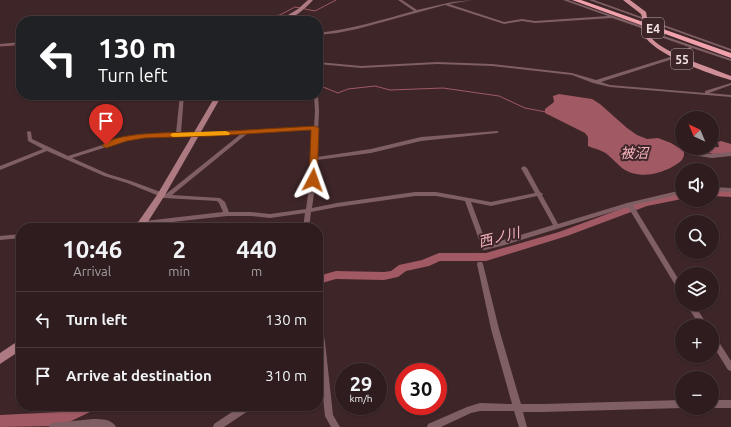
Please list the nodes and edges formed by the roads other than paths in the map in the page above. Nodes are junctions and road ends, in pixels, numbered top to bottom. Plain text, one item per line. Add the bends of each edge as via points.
1 (311, 0) edge
2 (400, 0) edge
3 (472, 0) edge
4 (565, 0) edge
5 (575, 0) edge
6 (581, 0) edge
7 (591, 0) edge
8 (626, 0) edge
9 (445, 4) junction
10 (417, 11) junction
11 (290, 16) edge
12 (612, 17) junction
13 (645, 25) junction
14 (323, 34) edge
15 (16, 43) edge
16 (0, 45) edge
17 (692, 46) junction
18 (731, 50) edge
19 (731, 55) edge
20 (676, 56) junction
21 (731, 60) edge
22 (323, 63) edge
23 (731, 78) edge
24 (595, 82) junction
25 (731, 84) edge
26 (706, 94) junction
27 (731, 96) edge
28 (182, 100) edge
29 (216, 100) edge
30 (316, 100) edge
31 (315, 128) junction
32 (248, 131) junction
33 (29, 132) dead end
34 (498, 132) dead end
35 (195, 134) junction
36 (178, 135) junction
37 (47, 149) junction
38 (731, 154) edge
39 (702, 155) edge
40 (67, 158) junction
41 (314, 159) junction
42 (0, 168) edge
43 (524, 168) dead end
44 (719, 189) edge
45 (731, 190) edge
46 (675, 193) edge
47 (540, 194) junction
48 (164, 196) junction
49 (468, 201) junction
50 (629, 204) junction
51 (309, 210) junction
52 (227, 214) junction
53 (143, 223) edge
54 (162, 223) edge
55 (307, 223) edge
56 (557, 227) junction
57 (16, 236) edge
58 (0, 238) edge
59 (480, 264) dead end
60 (675, 280) edge
61 (16, 348) edge
62 (719, 349) edge
63 (0, 359) edge
64 (323, 367) edge
65 (731, 368) edge
66 (675, 404) edge
67 (719, 404) edge
68 (731, 404) edge
69 (518, 408) junction
70 (241, 411) edge
71 (53, 427) edge
72 (112, 427) edge
73 (217, 427) edge
74 (336, 427) edge
75 (432, 427) edge
76 (523, 427) edge

1 - 11 main road
2 - 10 street
3 - 9 street
4 - 12 street
5 - 19 highway, E4
6 - 19 highway, E4
7 - 13 street
8 - 13 main road, 55 via 643,12
9 - 10 street
9 - 12 street via 504,23
10 - 14 street via 340,32
12 - 13 street
13 - 17 street
13 - 18 street
13 - 20 main road, 55 via 649,39
15 - 16 street
17 - 20 street
17 - 21 street
20 - 23 main road, 55
20 - 24 street
22 - 24 street via 361,67 437,63 492,65 565,73
24 - 26 street via 610,86
25 - 26 street
26 - 27 street
28 - 36 street
29 - 35 main road
30 - 31 street
31 - 32 street
31 - 41 street
32 - 35 street
32 - 48 street
33 - 37 street via 32,142
34 - 41 street via 421,139 371,151
35 - 36 street
35 - 48 main road
36 - 40 street via 132,137
37 - 40 street
37 - 42 street
38 - 39 street
40 - 48 street
41 - 51 street
43 - 47 street
44 - 45 street
46 - 50 street
47 - 49 street via 496,203
47 - 56 street
48 - 52 street via 216,199 222,202
48 - 53 main road
49 - 51 street via 436,194 415,194
49 - 56 street via 485,248
50 - 56 street
50 - 60 street
51 - 52 street via 270,216
51 - 55 street
52 - 54 street
57 - 58 street
59 - 69 street
61 - 63 main road
62 - 65 street
64 - 74 street via 329,416
66 - 69 street
67 - 68 street
69 - 75 street via 480,407
69 - 76 street
70 - 73 street
71 - 72 street via 105,422

